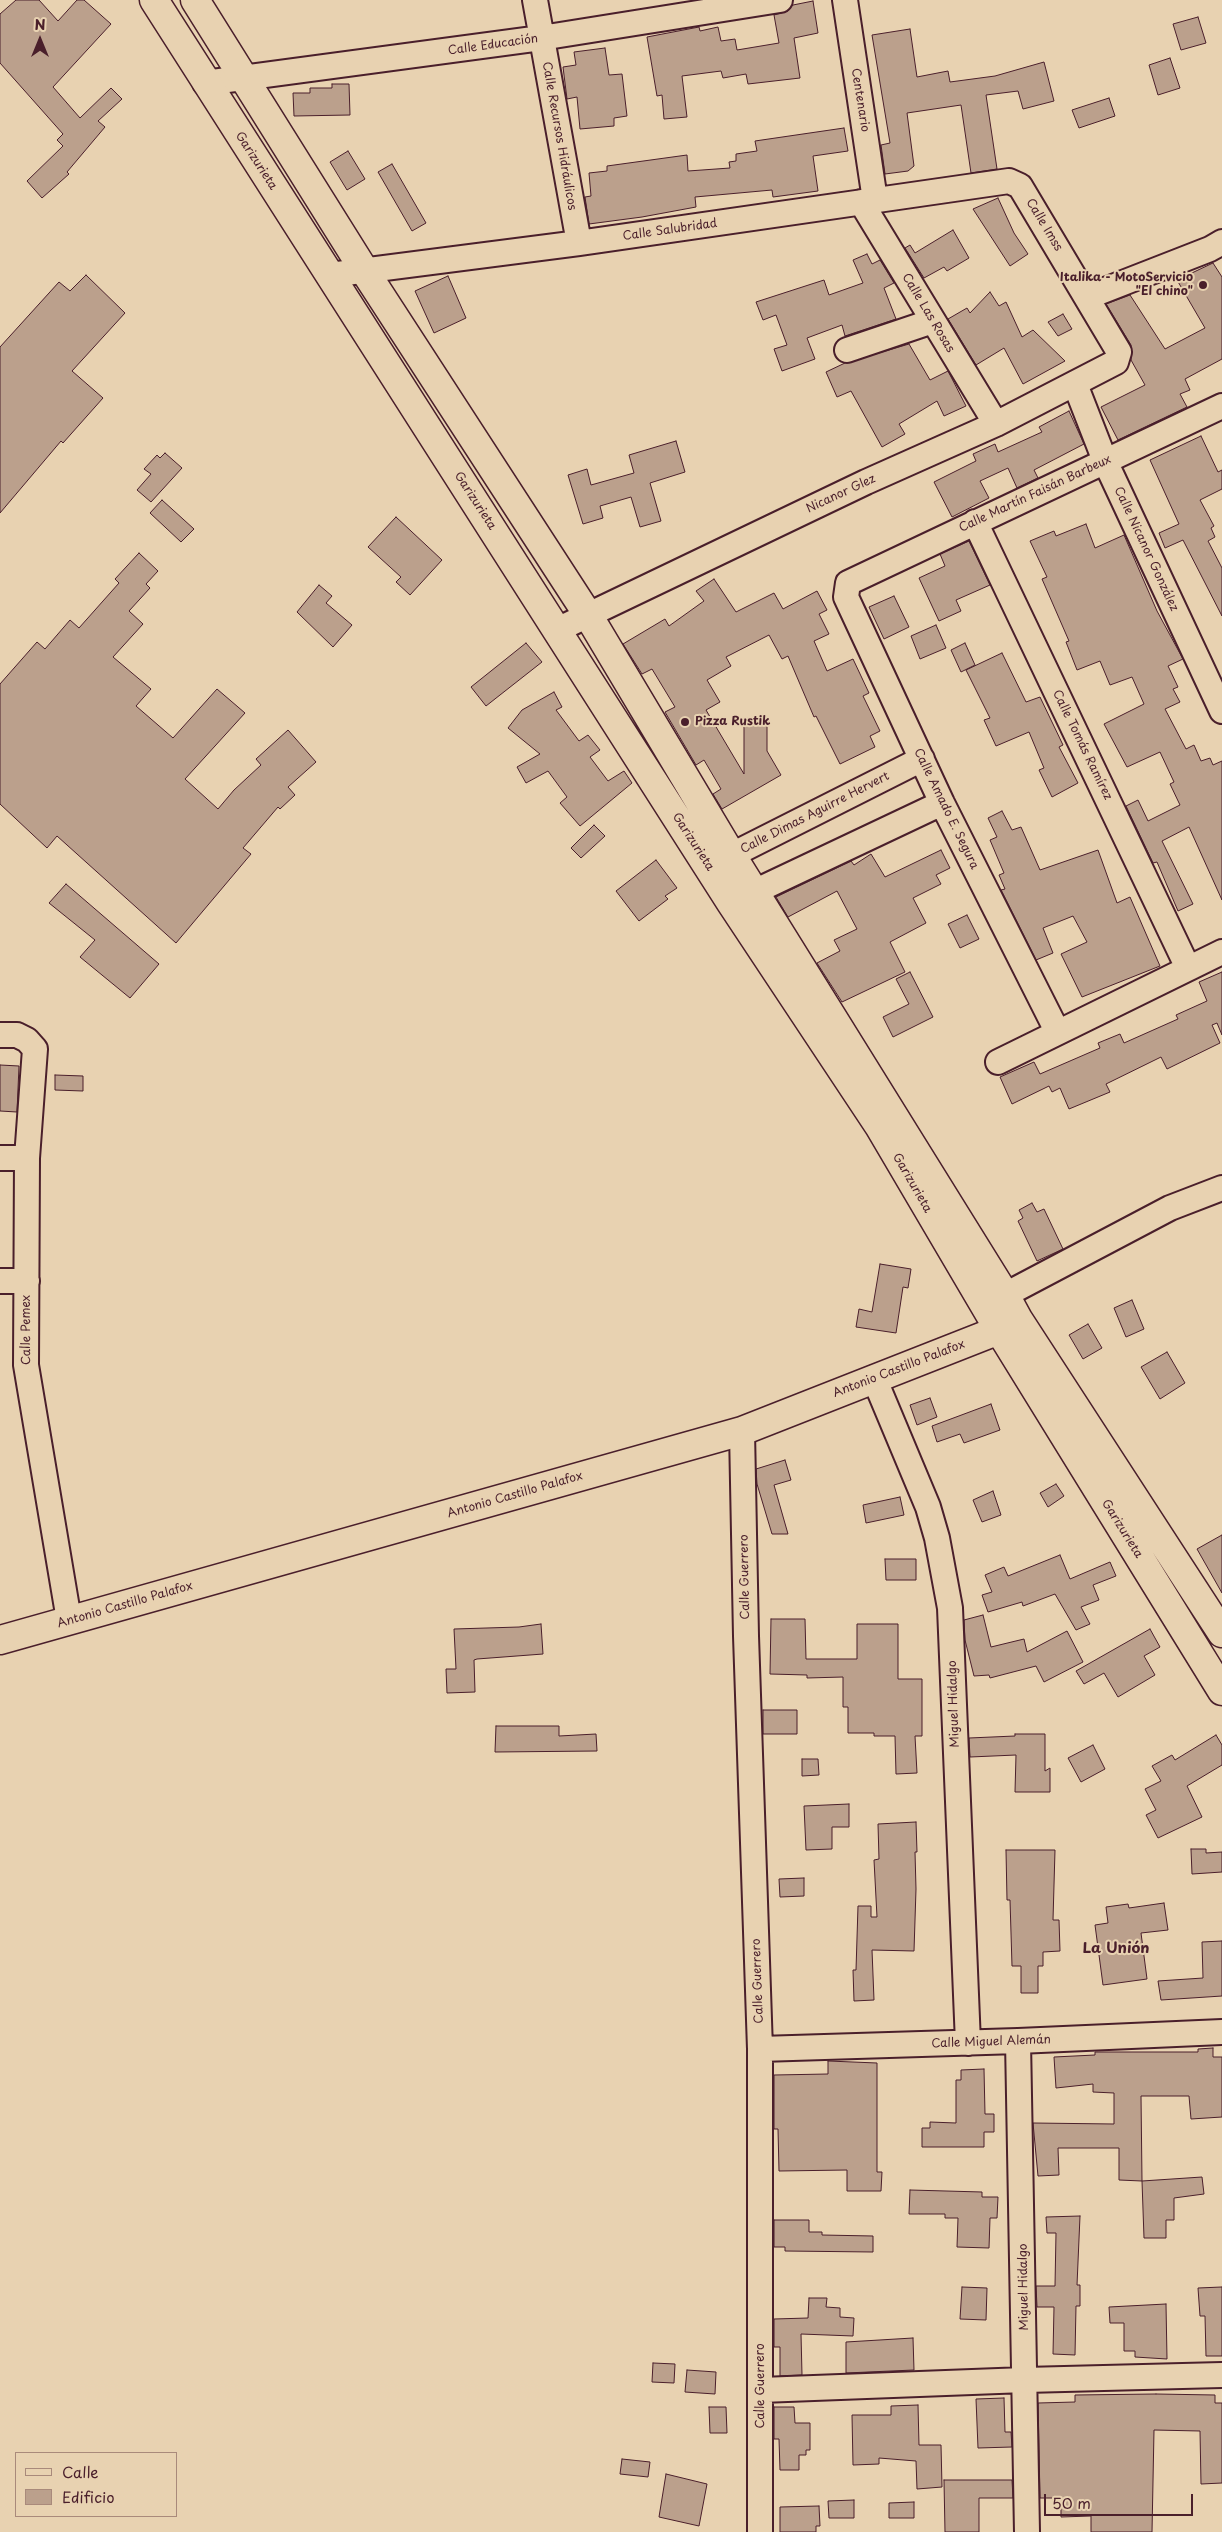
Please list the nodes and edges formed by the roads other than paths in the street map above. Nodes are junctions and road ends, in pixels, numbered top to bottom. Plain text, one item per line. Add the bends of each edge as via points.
1 (154, 0) edge
2 (195, 0) edge
3 (535, 0) edge
4 (780, 0) edge
5 (845, 0) edge
6 (541, 38) junction
7 (243, 78) junction
8 (205, 83) junction
9 (1009, 181) joint
10 (868, 201) junction
11 (1222, 242) edge
12 (579, 243) junction
13 (364, 270) junction
14 (330, 275) junction
15 (1087, 297) junction
16 (933, 321) junction
17 (847, 350) dead end
18 (1119, 352) joint
19 (1075, 384) junction
20 (1222, 406) edge
21 (996, 424) junction
22 (1104, 461) junction
23 (976, 522) junction
24 (848, 583) joint
25 (588, 615) junction
26 (557, 630) junction
27 (1222, 711) edge
28 (922, 758) junction
29 (942, 802) junction
30 (720, 861) junction
31 (743, 897) junction
32 (1222, 952) edge
33 (1188, 968) junction
34 (1057, 1031) junction
35 (0, 1035) edge
36 (998, 1062) dead end
37 (0, 1158) edge
38 (27, 1158) junction
39 (1222, 1188) edge
40 (0, 1281) edge
41 (27, 1281) junction
42 (995, 1300) junction
43 (1008, 1325) junction
44 (874, 1378) junction
45 (742, 1431) junction
46 (69, 1620) junction
47 (1221, 1629) edge
48 (0, 1640) edge
49 (1222, 1691) edge
50 (1222, 2032) edge
51 (1018, 2041) junction
52 (968, 2043) junction
53 (760, 2048) junction
54 (1222, 2375) edge
55 (1026, 2380) junction
56 (761, 2390) junction
57 (760, 2532) edge
58 (1027, 2532) edge

1 - 8 main road, Garizurieta
2 - 7 main road, Garizurieta
3 - 6 street, Calle Recursos Hidráulicos
4 - 6 street, Calle Educación
5 - 10 street, Centenario
6 - 7 street, Calle Educación
6 - 12 street, Calle Recursos Hidráulicos
7 - 8 street, Calle Educación
7 - 13 main road, Garizurieta
8 - 14 main road, Garizurieta
9 - 10 street, Calle Salubridad
9 - 15 street, Calle Imss via 1020,186
10 - 12 street, Calle Salubridad
10 - 16 street, Calle Las Rosas
11 - 15 street
12 - 13 street, Calle Salubridad
13 - 14 street, Calle Salubridad
13 - 25 main road, Garizurieta
14 - 26 main road, Garizurieta
15 - 18 street, Calle Imss
16 - 17 street
16 - 21 street, Calle Las Rosas
18 - 19 street, Nicanor Glez via 1116,362
19 - 21 street, Nicanor Glez
19 - 22 street, Calle Nicanor González
20 - 22 street, Calle Martín Faisán Barbeux
21 - 25 street, Nicanor Glez via 866,482
22 - 23 street, Calle Martín Faisán Barbeux
22 - 27 street, Calle Nicanor González
23 - 24 street, Calle Martín Faisán Barbeux
23 - 33 street, Calle Tomás Ramírez
24 - 28 street, Calle Amado E. Segura via 846,598
25 - 26 street, Nicanor Glez
25 - 30 main road, Garizurieta
26 - 30 main road, Garizurieta
28 - 29 street, Calle Amado E. Segura
28 - 30 street, Calle Dimas Aguirre Hervert
29 - 31 street
29 - 34 street, Calle Amado E. Segura
30 - 31 main road, Garizurieta
31 - 42 main road, Garizurieta via 879,1126
32 - 33 street
33 - 34 street
34 - 36 street
35 - 38 street, Calle Pemex via 17,1035 35,1049
37 - 38 street
38 - 41 street, Calle Pemex
39 - 42 street via 1170,1208
40 - 41 street
41 - 46 street, Calle Pemex via 26,1365
42 - 43 main road, Garizurieta
43 - 44 main road, Antonio Castillo Palafox
43 - 47 main road, Garizurieta
43 - 49 main road, Garizurieta
44 - 45 main road, Antonio Castillo Palafox
44 - 52 street, Miguel Hidalgo via 928,1506 950,1608
45 - 46 main road, Antonio Castillo Palafox
45 - 53 street, Calle Guerrero
46 - 48 main road, Antonio Castillo Palafox
50 - 51 street, Calle Miguel Alemán
51 - 52 street, Calle Miguel Alemán
51 - 55 street, Miguel Hidalgo
52 - 53 street, Calle Miguel Alemán
53 - 56 street, Calle Guerrero
54 - 55 street
55 - 56 street
55 - 58 street, Miguel Hidalgo
56 - 57 street, Calle Guerrero

